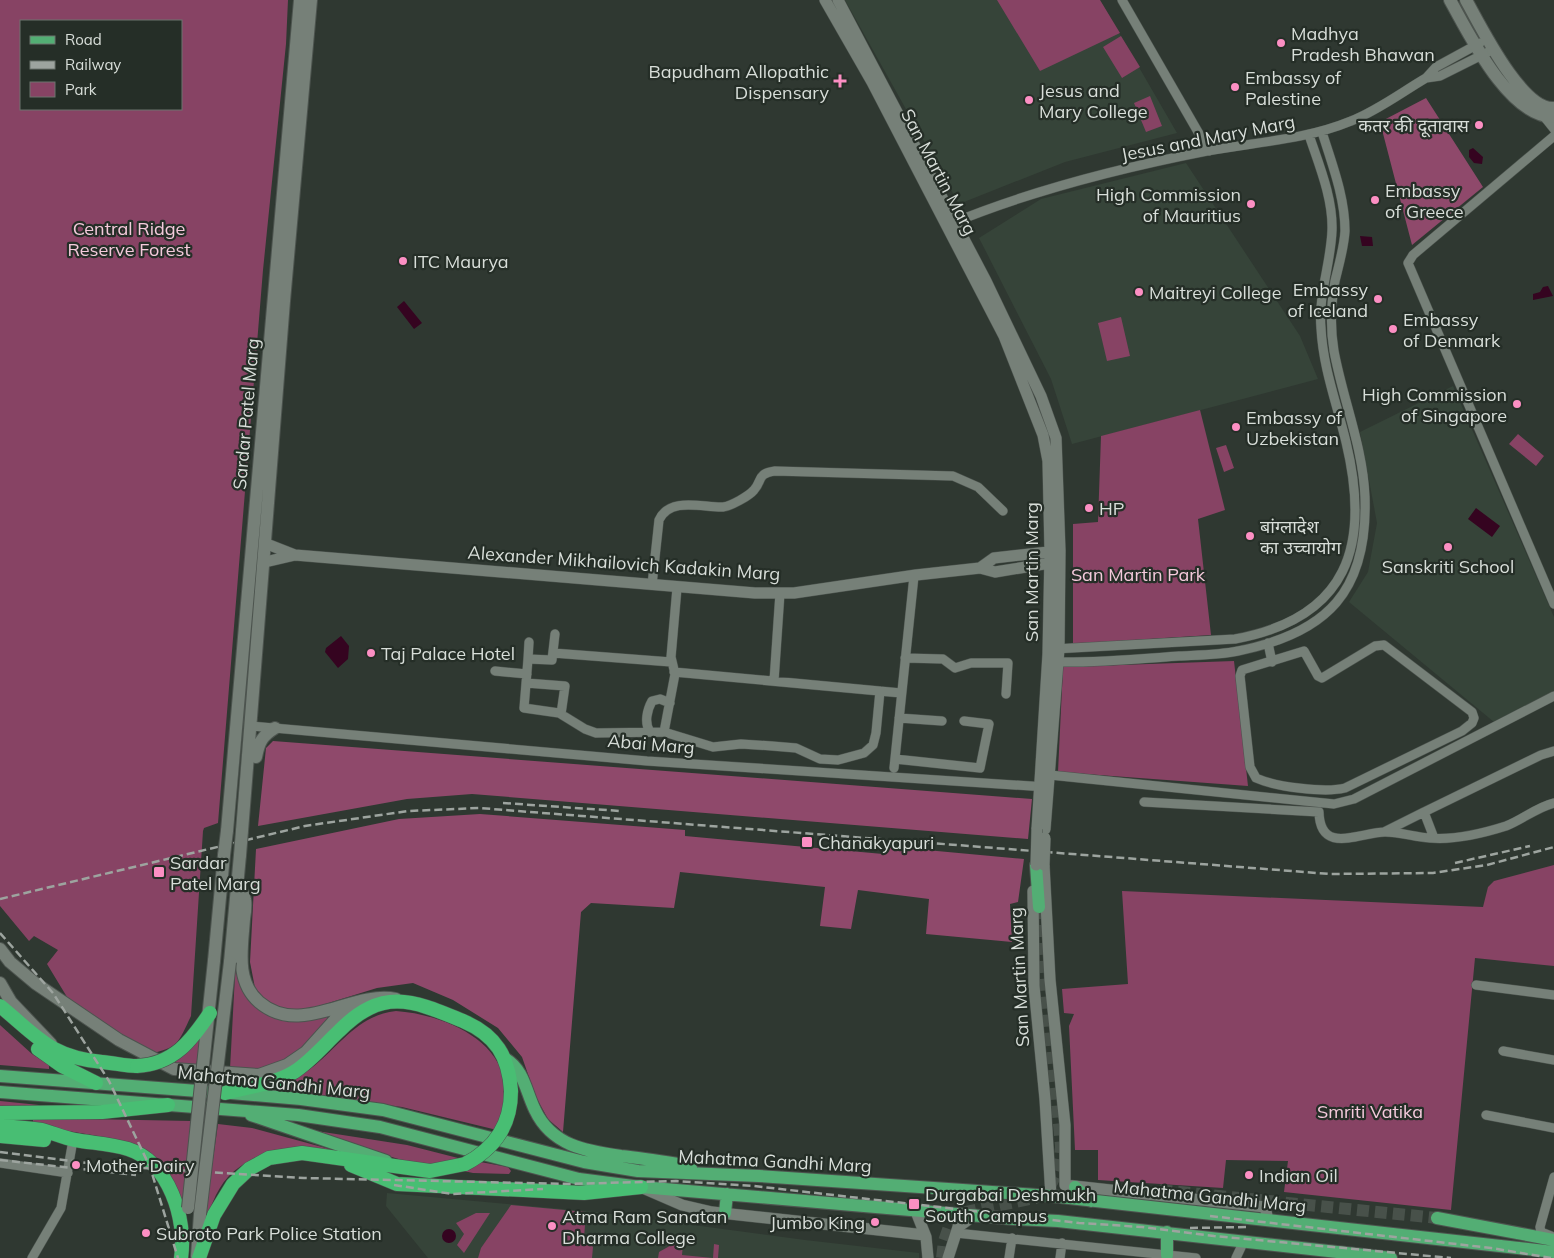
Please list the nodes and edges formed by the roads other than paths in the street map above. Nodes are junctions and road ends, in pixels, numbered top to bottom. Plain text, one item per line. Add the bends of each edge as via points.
1 (300, 0) edge
2 (311, 0) edge
3 (825, 0) edge
4 (838, 0) edge
5 (1122, 0) edge
6 (1450, 0) edge
7 (1466, 0) edge
8 (1491, 44) junction
9 (1479, 51) junction
10 (1550, 114) edge
11 (1322, 132) junction
12 (1309, 135) junction
13 (1554, 136) edge
14 (1209, 151) junction
15 (1342, 196) junction
16 (1328, 198) junction
17 (951, 224) junction
18 (1362, 468) junction
19 (1352, 469) junction
20 (1002, 511) dead end
21 (266, 544) junction
22 (296, 555) junction
23 (1055, 557) junction
24 (265, 562) junction
25 (1345, 566) junction
26 (1355, 570) junction
27 (914, 576) junction
28 (652, 585) junction
29 (678, 588) junction
30 (780, 593) junction
31 (1554, 604) edge
32 (555, 634) dead end
33 (1235, 640) junction
34 (529, 642) dead end
35 (1268, 643) junction
36 (1054, 649) junction
37 (1237, 652) junction
38 (553, 653) junction
39 (905, 658) junction
40 (528, 659) junction
41 (671, 662) junction
42 (1053, 662) junction
43 (1272, 662) junction
44 (495, 671) dead end
45 (674, 672) junction
46 (526, 678) junction
47 (774, 681) junction
48 (880, 691) junction
49 (901, 693) junction
50 (1006, 694) dead end
51 (1554, 696) edge
52 (670, 703) junction
53 (561, 714) junction
54 (899, 718) junction
55 (1474, 718) junction
56 (942, 721) dead end
57 (964, 722) dead end
58 (252, 726) junction
59 (275, 728) junction
60 (1486, 731) junction
61 (650, 732) junction
62 (664, 732) junction
63 (1554, 750) edge
64 (1046, 783) junction
65 (1144, 802) dead end
66 (1554, 804) edge
67 (1320, 807) junction
68 (1424, 812) junction
69 (243, 827) junction
70 (1384, 832) junction
71 (1434, 838) junction
72 (1040, 865) junction
73 (237, 882) junction
74 (1041, 907) tunnel mouth
75 (0, 949) edge
76 (0, 983) edge
77 (1476, 985) dead end
78 (1554, 995) edge
79 (367, 1000) junction
80 (400, 1000) junction
81 (0, 1006) edge
82 (210, 1013) junction
83 (0, 1015) edge
84 (55, 1050) junction
85 (1503, 1051) dead end
86 (506, 1059) junction
87 (1554, 1060) edge
88 (0, 1076) edge
89 (96, 1083) junction
90 (0, 1092) edge
91 (225, 1093) junction
92 (168, 1104) junction
93 (241, 1110) junction
94 (1046, 1110) junction
95 (1064, 1110) junction
96 (0, 1113) edge
97 (1486, 1115) dead end
98 (0, 1126) edge
99 (1554, 1128) edge
100 (0, 1136) edge
101 (73, 1140) junction
102 (338, 1159) junction
103 (0, 1163) edge
104 (403, 1166) junction
105 (68, 1172) junction
106 (708, 1174) junction
107 (1554, 1177) edge
108 (1070, 1186) junction
109 (641, 1187) junction
110 (1553, 1192) edge
111 (727, 1194) junction
112 (1051, 1196) junction
113 (1091, 1201) junction
114 (915, 1210) junction
115 (725, 1213) junction
116 (976, 1215) junction
117 (1437, 1218) tunnel mouth
118 (1268, 1220) junction
119 (1167, 1232) junction
120 (956, 1233) junction
121 (925, 1235) junction
122 (1012, 1238) junction
123 (1554, 1238) edge
124 (1244, 1241) junction
125 (1062, 1243) junction
126 (181, 1252) edge
127 (1554, 1252) edge
128 (1114, 1254) edge
129 (950, 1255) edge
130 (1167, 1257) edge
131 (32, 1258) edge
132 (198, 1258) edge
133 (928, 1258) edge
134 (1009, 1258) edge
135 (1060, 1258) edge
136 (1196, 1258) edge
137 (1236, 1258) edge
138 (1391, 1258) edge

1 - 82 main road, Sardar Patel Marg, bridge
2 - 21 main road, Sardar Patel Marg
3 - 17 street, San Martin Marg
4 - 17 street, San Martin Marg
5 - 14 street
6 - 9 main road
7 - 8 main road
8 - 9 street, Jesus and Mary Marg
8 - 10 main road via 1525,92
9 - 10 main road via 1514,97 1534,113
9 - 11 street, Jesus and Mary Marg via 1440,76 1426,78 1353,121
11 - 12 street, Jesus and Mary Marg
11 - 15 street
12 - 14 street, Jesus and Mary Marg
12 - 16 street
13 - 31 street via 1408,262
14 - 17 street, Jesus and Mary Marg via 1081,180 1018,198
15 - 16 street
15 - 18 street via 1345,232 1331,306 1331,328
16 - 19 street via 1332,230 1320,304 1320,327 1329,382
17 - 23 street, San Martin Marg via 1004,336 1043,435
18 - 19 street
18 - 26 street via 1363,547
19 - 25 street via 1354,529
20 - 28 street via 978,487 953,476 766,472 752,493 724,507 696,504 661,514
21 - 22 street
21 - 24 main road, Sardar Patel Marg
22 - 24 street
22 - 28 street, Alexander Mikhailovich Kadakin Marg
23 - 27 street, Alexander Mikhailovich Kadakin Marg via 994,558 980,568
23 - 36 street, San Martin Marg
24 - 58 main road, Sardar Patel Marg
25 - 26 street
25 - 33 street via 1324,600 1308,613 1263,634
26 - 35 street via 1348,587 1325,616 1298,634
27 - 30 street, Alexander Mikhailovich Kadakin Marg
27 - 39 street
28 - 29 street, Alexander Mikhailovich Kadakin Marg
29 - 30 street, Alexander Mikhailovich Kadakin Marg
29 - 41 street
30 - 47 street
32 - 38 street
33 - 36 street
33 - 37 street
34 - 40 street
35 - 37 street
35 - 43 street
36 - 42 street, San Martin Marg
37 - 42 street
38 - 40 street via 552,660
38 - 41 street
39 - 49 street
39 - 50 street via 942,659 955,668 971,663 1008,663
40 - 46 street
41 - 45 street
42 - 64 street, San Martin Marg
43 - 55 street via 1304,651 1322,678 1375,646 1384,645 1472,712
43 - 55 street via 1245,668 1240,676 1250,767 1256,778 1263,781 1331,790 1345,788 1462,731
44 - 46 street
45 - 47 street
45 - 52 street
46 - 53 street via 524,708
46 - 53 street via 565,686
47 - 48 street
48 - 49 street
48 - 62 street via 873,745 864,753 838,760 820,759 788,747 741,744 713,747
49 - 54 street
51 - 60 street
52 - 61 street via 660,699 652,701 647,721
52 - 62 street
53 - 61 street via 596,732
54 - 56 street
54 - 57 street via 895,764 980,768 989,724
55 - 60 street
58 - 59 street, Abai Marg
58 - 69 main road, Sardar Patel Marg
59 - 64 street, Abai Marg via 647,761
59 - 69 main road via 263,735 259,744
60 - 67 street via 1354,799
61 - 62 street
63 - 68 street
64 - 67 street, Abai Marg
64 - 72 street, San Martin Marg, bridge
65 - 67 street
66 - 71 street via 1506,826
67 - 70 street via 1319,820 1324,829 1338,839
68 - 70 street
68 - 71 street
69 - 73 main road, bridge
70 - 71 street
72 - 74 main road
72 - 94 street, San Martin Marg via 1032,913 1034,986
72 - 95 street, San Martin Marg
73 - 79 main road via 245,901 242,971 249,990 260,1003 278,1013 301,1016
73 - 132 main road, bridge via 200,1214
75 - 79 main road via 10,962 43,988 119,1040 174,1069 259,1075 287,1065 306,1052 341,1014
76 - 84 main road via 11,1002 48,1038
77 - 78 street
79 - 80 main road via 384,997
80 - 86 highway via 424,1005 472,1026 494,1042
80 - 91 highway via 355,1017 306,1063 289,1074
81 - 84 highway
82 - 84 highway, bridge via 180,1051 157,1062 137,1066 80,1060
82 - 126 main road, Sardar Patel Marg, bridge
83 - 89 highway via 40,1051
85 - 87 street
86 - 104 highway, bridge via 511,1091 509,1113 500,1134 485,1151 464,1164 439,1170
86 - 106 main road via 521,1074 541,1121 567,1144 586,1151 678,1164
88 - 89 main road, Mahatma Gandhi Marg
89 - 91 main road, Mahatma Gandhi Marg
90 - 92 main road, Mahatma Gandhi Marg
91 - 106 main road, Mahatma Gandhi Marg via 383,1110 556,1155 629,1170
92 - 93 main road, Mahatma Gandhi Marg
92 - 96 highway via 102,1112
93 - 104 main road
93 - 109 main road, Mahatma Gandhi Marg via 298,1114 380,1127 580,1179
94 - 95 street
94 - 112 street, San Martin Marg
95 - 108 street, San Martin Marg
97 - 99 street
98 - 101 highway via 42,1130
100 - 101 highway
101 - 105 street
101 - 126 highway via 128,1149 150,1162 172,1195 180,1224
102 - 104 highway
102 - 109 highway via 397,1184 584,1193
102 - 132 highway via 291,1153 269,1158 249,1169 233,1184 220,1204
103 - 105 street
105 - 131 street via 61,1208
106 - 112 main road, Mahatma Gandhi Marg
107 - 110 street
108 - 113 main road
108 - 118 street via 1265,1206
109 - 111 main road, Mahatma Gandhi Marg
109 - 115 street via 682,1205
110 - 123 street via 1540,1230
111 - 114 main road, Mahatma Gandhi Marg
111 - 115 main road
112 - 113 main road, Mahatma Gandhi Marg
113 - 118 main road, Mahatma Gandhi Marg
114 - 116 main road, Mahatma Gandhi Marg
114 - 121 street
115 - 121 street
116 - 119 main road, Mahatma Gandhi Marg
116 - 120 street via 965,1221
117 - 123 main road
118 - 127 main road, Mahatma Gandhi Marg
119 - 124 main road, Mahatma Gandhi Marg
119 - 130 main road
120 - 122 street
120 - 129 street
121 - 133 street
122 - 125 street
122 - 134 street
124 - 137 street
124 - 138 main road, Mahatma Gandhi Marg
125 - 128 street
125 - 135 street
128 - 130 street
130 - 136 street

